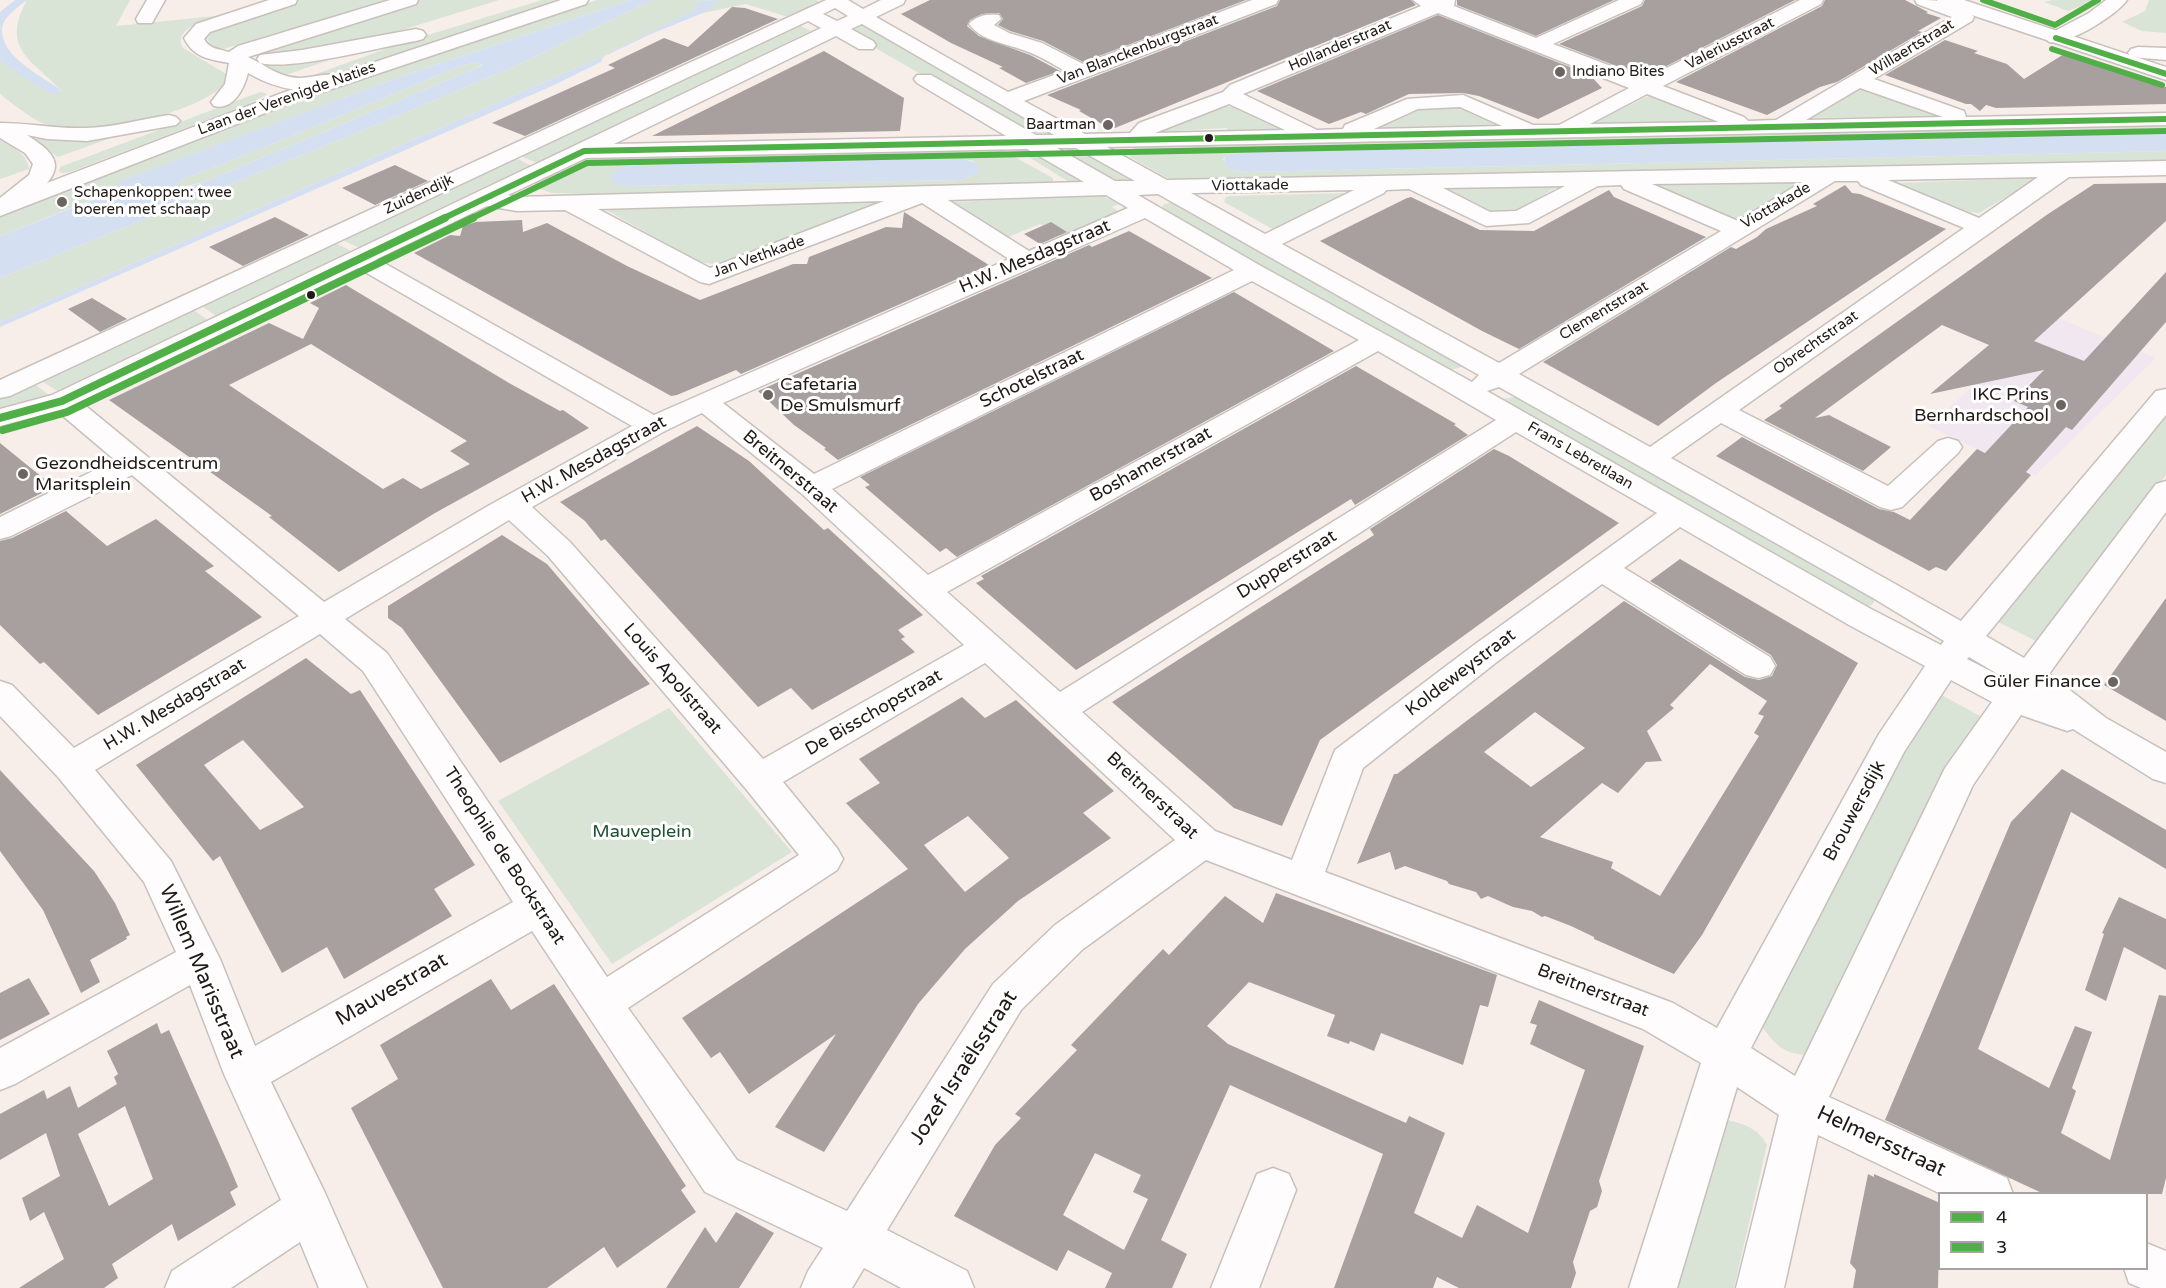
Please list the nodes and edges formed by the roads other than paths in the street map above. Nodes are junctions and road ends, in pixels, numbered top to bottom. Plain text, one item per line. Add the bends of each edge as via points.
1 (156, 0) edge
2 (288, 0) edge
3 (409, 0) edge
4 (528, 0) edge
5 (579, 0) edge
6 (896, 0) edge
7 (1269, 0) edge
8 (1634, 0) edge
9 (1814, 0) edge
10 (1924, 0) edge
11 (1946, 0) edge
12 (1980, 0) edge
13 (2118, 0) edge
14 (837, 1) edge
15 (1437, 2) edge
16 (809, 14) junction
17 (860, 16) junction
18 (145, 19) dead end
19 (992, 20) dead end
20 (837, 28) junction
21 (2063, 34) junction
22 (416, 35) junction
23 (1536, 45) junction
24 (2138, 52) junction
25 (2166, 54) edge
26 (886, 57) dead end
27 (236, 59) junction
28 (2166, 62) edge
29 (906, 68) dead end
30 (1081, 71) junction
31 (2166, 74) edge
32 (336, 80) junction
33 (277, 81) junction
34 (1860, 81) junction
35 (1646, 87) junction
36 (1230, 96) junction
37 (1007, 100) junction
38 (230, 109) junction
39 (2166, 119) edge
40 (169, 121) junction
41 (1975, 122) junction
42 (1779, 126) junction
43 (1753, 127) junction
44 (0, 130) edge
45 (1561, 131) junction
46 (1533, 132) junction
47 (1141, 134) junction
48 (1315, 136) junction
49 (1341, 136) junction
50 (1081, 141) junction
51 (1033, 142) junction
52 (584, 151) junction
53 (2166, 168) edge
54 (43, 171) junction
55 (2062, 171) junction
56 (1829, 175) junction
57 (1857, 175) junction
58 (1594, 179) junction
59 (1622, 179) junction
60 (1412, 182) junction
61 (1386, 183) junction
62 (0, 187) edge
63 (1165, 187) junction
64 (1114, 189) junction
65 (924, 194) junction
66 (482, 198) junction
67 (569, 202) junction
68 (0, 209) edge
69 (1146, 209) junction
70 (1981, 226) junction
71 (1739, 230) junction
72 (1265, 243) junction
73 (359, 258) junction
74 (1027, 260) junction
75 (1252, 271) junction
76 (1378, 340) junction
77 (1499, 375) junction
78 (0, 390) edge
79 (1469, 393) junction
80 (2166, 397) edge
81 (62, 401) junction
82 (704, 401) junction
83 (1719, 411) junction
84 (0, 418) edge
85 (1515, 420) junction
86 (653, 426) junction
87 (1948, 447) dead end
88 (1651, 459) junction
89 (134, 462) junction
90 (812, 487) junction
91 (2166, 490) edge
92 (512, 506) junction
93 (1678, 513) junction
94 (0, 529) edge
95 (1602, 569) junction
96 (925, 590) junction
97 (1884, 590) junction
98 (322, 617) junction
99 (1860, 617) junction
100 (988, 646) junction
101 (1956, 651) junction
102 (1758, 666) dead end
103 (2021, 688) junction
104 (0, 694) edge
105 (1058, 710) junction
106 (71, 767) junction
107 (2166, 769) edge
108 (759, 779) junction
109 (1202, 842) junction
110 (1303, 880) junction
111 (539, 907) junction
112 (200, 959) junction
113 (601, 1003) junction
114 (1725, 1054) junction
115 (0, 1070) edge
116 (245, 1074) junction
117 (1803, 1106) junction
118 (1273, 1190) dead end
119 (1987, 1192) edge
120 (309, 1209) junction
121 (855, 1238) junction
122 (2148, 1267) edge
123 (2166, 1275) edge
124 (189, 1288) edge
125 (343, 1288) edge
126 (825, 1288) edge
127 (950, 1288) edge
128 (1235, 1288) edge
129 (1653, 1288) edge
130 (1760, 1288) edge

1 - 18 main road
2 - 27 main road via 203,28 194,38 206,52
3 - 27 main road via 245,50
4 - 22 main road, Laan der Verenigde Naties
5 - 32 main road, Laan der Verenigde Naties
6 - 17 main road, Zuidendijk
7 - 30 main road, Van Blanckenburgstraat
8 - 23 main road
9 - 35 main road, Valeriusstraat
10 - 34 main road, Willaertstraat via 1965,16
11 - 21 main road
12 - 21 main road
13 - 21 main road
14 - 16 main road, Zuidendijk
14 - 17 main road, Frans Lebretlaan
15 - 23 main road
15 - 36 main road, Hollanderstraat via 1237,89
16 - 20 main road
16 - 78 main road, Zuidendijk
17 - 20 main road, Zuidendijk
17 - 37 main road, Frans Lebretlaan
19 - 30 main road via 979,24
20 - 26 main road
20 - 52 main road, Zuidendijk
21 - 24 main road
21 - 31 main road
22 - 27 main road via 302,56
22 - 33 main road, Laan der Verenigde Naties
23 - 35 main road
24 - 25 main road
24 - 28 main road
27 - 33 main road
27 - 38 main road
29 - 51 main road, Frans Lebretlaan
30 - 37 main road, Van Blanckenburgstraat
32 - 33 main road via 299,84
32 - 38 main road, Laan der Verenigde Naties
33 - 38 main road, Laan der Verenigde Naties
34 - 41 main road
34 - 42 main road
35 - 43 main road
35 - 45 main road
36 - 47 main road
36 - 48 main road
37 - 50 main road, Frans Lebretlaan
38 - 40 main road, Laan der Verenigde Naties via 195,112
38 - 68 main road, Laan der Verenigde Naties
39 - 41 main road
40 - 44 main road via 87,135
40 - 54 main road, Laan der Verenigde Naties
41 - 42 main road
42 - 43 main road
43 - 45 main road
44 - 54 main road via 41,156
45 - 46 main road
46 - 49 main road
46 - 49 main road via 1463,101 1414,103
47 - 48 main road
47 - 50 main road
48 - 49 main road
50 - 51 main road
50 - 63 main road, Frans Lebretlaan
51 - 52 main road
51 - 64 main road, Frans Lebretlaan
52 - 66 main road, Zuidendijk
53 - 55 main road, Viottakade
54 - 62 main road, Laan der Verenigde Naties
54 - 68 main road via 31,186
55 - 57 main road, Viottakade
55 - 70 main road
56 - 57 main road, Viottakade
56 - 59 main road, Viottakade
56 - 71 main road, Viottakade
57 - 70 main road, Viottakade
58 - 59 main road, Viottakade
58 - 60 main road, Viottakade
58 - 60 main road, Viottakade via 1521,218 1486,219
59 - 71 main road, Viottakade
60 - 61 main road, Viottakade
61 - 63 main road, Viottakade
61 - 72 main road, Viottakade
63 - 64 main road, Viottakade
63 - 72 main road, Frans Lebretlaan
64 - 65 main road, Jan Vethkade
64 - 69 main road, Frans Lebretlaan
65 - 67 main road, Jan Vethkade
65 - 67 main road, Jan Vethkade via 709,277
65 - 74 main road
66 - 67 main road, Jan Vethkade via 517,204
66 - 73 main road, Zuidendijk
69 - 74 main road, H.W. Mesdagstraat
69 - 75 main road, Frans Lebretlaan
70 - 83 main road, Obrechtstraat
71 - 77 main road, Clementstraat
72 - 77 main road, Frans Lebretlaan
73 - 81 main road, Zuidendijk
73 - 86 main road
74 - 82 main road, H.W. Mesdagstraat
75 - 76 main road, Frans Lebretlaan
75 - 90 main road, Schotelstraat
76 - 79 main road, Frans Lebretlaan
76 - 96 main road, Boshamerstraat
77 - 79 main road, Clementstraat
77 - 88 main road, Frans Lebretlaan
79 - 85 main road, Frans Lebretlaan
80 - 101 main road, Brouwersdijk
81 - 84 main road, Zuidendijk
81 - 89 main road, Theophile de Bockstraat
82 - 86 main road, H.W. Mesdagstraat
82 - 90 main road, Breitnerstraat
83 - 87 main road via 1891,500
83 - 88 main road, Obrechtstraat
85 - 93 main road, Frans Lebretlaan
85 - 105 main road, Dupperstraat
86 - 92 main road, H.W. Mesdagstraat
88 - 97 main road, Frans Lebretlaan
89 - 94 main road
89 - 98 main road, Theophile de Bockstraat
90 - 96 main road, Breitnerstraat
91 - 103 main road
92 - 98 main road, H.W. Mesdagstraat
92 - 108 main road, Louis Apolstraat via 559,549
93 - 95 main road, Koldeweystraat
93 - 99 main road, Frans Lebretlaan
95 - 102 main road
95 - 110 main road, Koldeweystraat via 1348,760
96 - 100 main road, Breitnerstraat
97 - 99 main road via 1882,604
97 - 101 main road, Frans Lebretlaan
98 - 106 main road, H.W. Mesdagstraat
98 - 111 main road, Theophile de Bockstraat via 375,662
99 - 101 main road, Frans Lebretlaan
100 - 105 main road, Breitnerstraat
100 - 108 main road, De Bisschopstraat
101 - 103 main road
101 - 114 main road, Brouwersdijk via 1891,744
103 - 107 main road
103 - 117 main road via 1958,778
104 - 106 main road, Willem Marisstraat
105 - 109 main road, Breitnerstraat
106 - 112 main road, Willem Marisstraat via 158,872
108 - 113 main road, Louis Apolstraat via 824,860
109 - 110 main road, Breitnerstraat
109 - 121 main road, Jozef Israëlsstraat via 1069,937 1007,997
110 - 114 main road, Breitnerstraat via 1658,1016
111 - 113 main road, Theophile de Bockstraat
111 - 116 main road, Mauvestraat
112 - 115 main road
112 - 116 main road, Willem Marisstraat
113 - 121 main road, Theophile de Bockstraat via 721,1176
114 - 117 main road, Breitnerstraat
114 - 129 main road, Brouwersdijk
116 - 120 main road, Willem Marisstraat
117 - 119 main road, Helmersstraat
117 - 130 main road
118 - 128 main road
120 - 124 main road
120 - 125 main road, Willem Marisstraat
121 - 126 main road, Jozef Israëlsstraat
121 - 127 main road, Theophile de Bockstraat
122 - 123 main road

